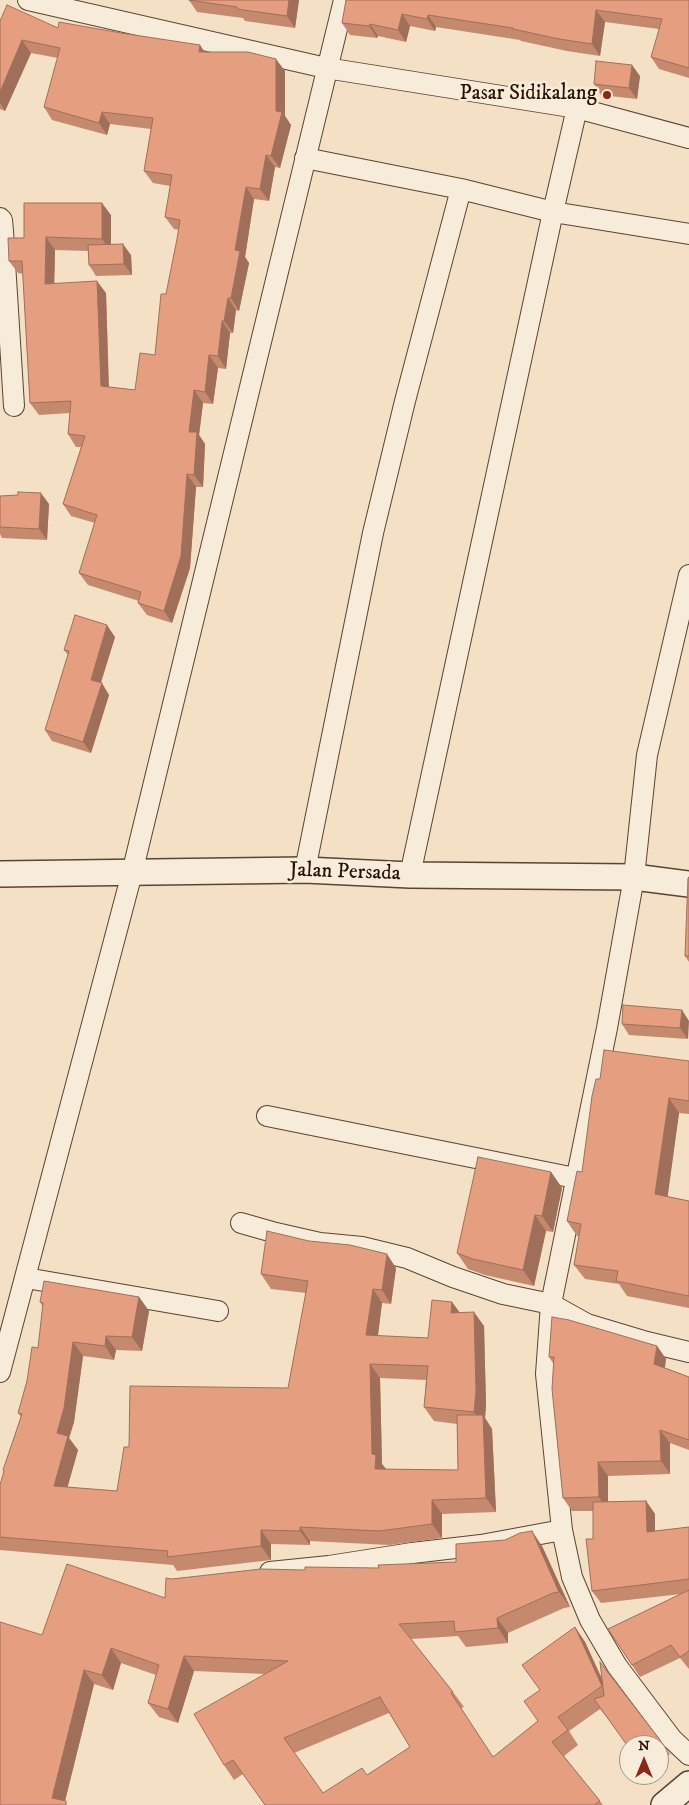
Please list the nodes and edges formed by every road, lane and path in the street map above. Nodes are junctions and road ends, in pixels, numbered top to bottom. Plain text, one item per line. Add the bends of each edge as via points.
1 (28, 0) edge
2 (344, 0) edge
3 (326, 68) junction
4 (577, 108) junction
5 (689, 138) edge
6 (305, 158) junction
7 (461, 189) junction
8 (553, 212) junction
9 (0, 218) edge
10 (689, 234) edge
11 (14, 406) dead end
12 (689, 575) edge
13 (305, 870) junction
14 (132, 873) junction
15 (0, 874) edge
16 (410, 875) junction
17 (634, 877) junction
18 (689, 884) edge
19 (266, 1116) dead end
20 (576, 1178) junction
21 (241, 1223) dead end
22 (26, 1278) junction
23 (551, 1304) junction
24 (218, 1311) dead end
25 (689, 1352) edge
26 (0, 1372) edge
27 (562, 1530) junction
28 (255, 1574) edge
29 (689, 1755) edge
30 (689, 1784) edge
31 (664, 1805) edge

1 - 3 street
2 - 3 street
3 - 4 street
3 - 6 street
4 - 5 street
4 - 8 street
6 - 7 street
6 - 14 street
7 - 8 street
7 - 13 street via 373,533
8 - 10 street
8 - 16 street
9 - 11 street
12 - 17 street via 647,755
13 - 14 street, Jalan Persada
13 - 16 street, Jalan Persada
14 - 15 street, Jalan Persada
14 - 22 street
16 - 17 street, Jalan Persada
17 - 18 street, Jalan Persada
17 - 20 street
19 - 20 street
20 - 23 street
21 - 23 street via 320,1243 362,1247 406,1258 502,1294
22 - 24 street
22 - 26 street
23 - 25 street via 587,1324
23 - 27 street via 546,1374
27 - 28 street via 481,1545
27 - 29 street via 572,1577 590,1620 617,1666 672,1739
30 - 31 street

